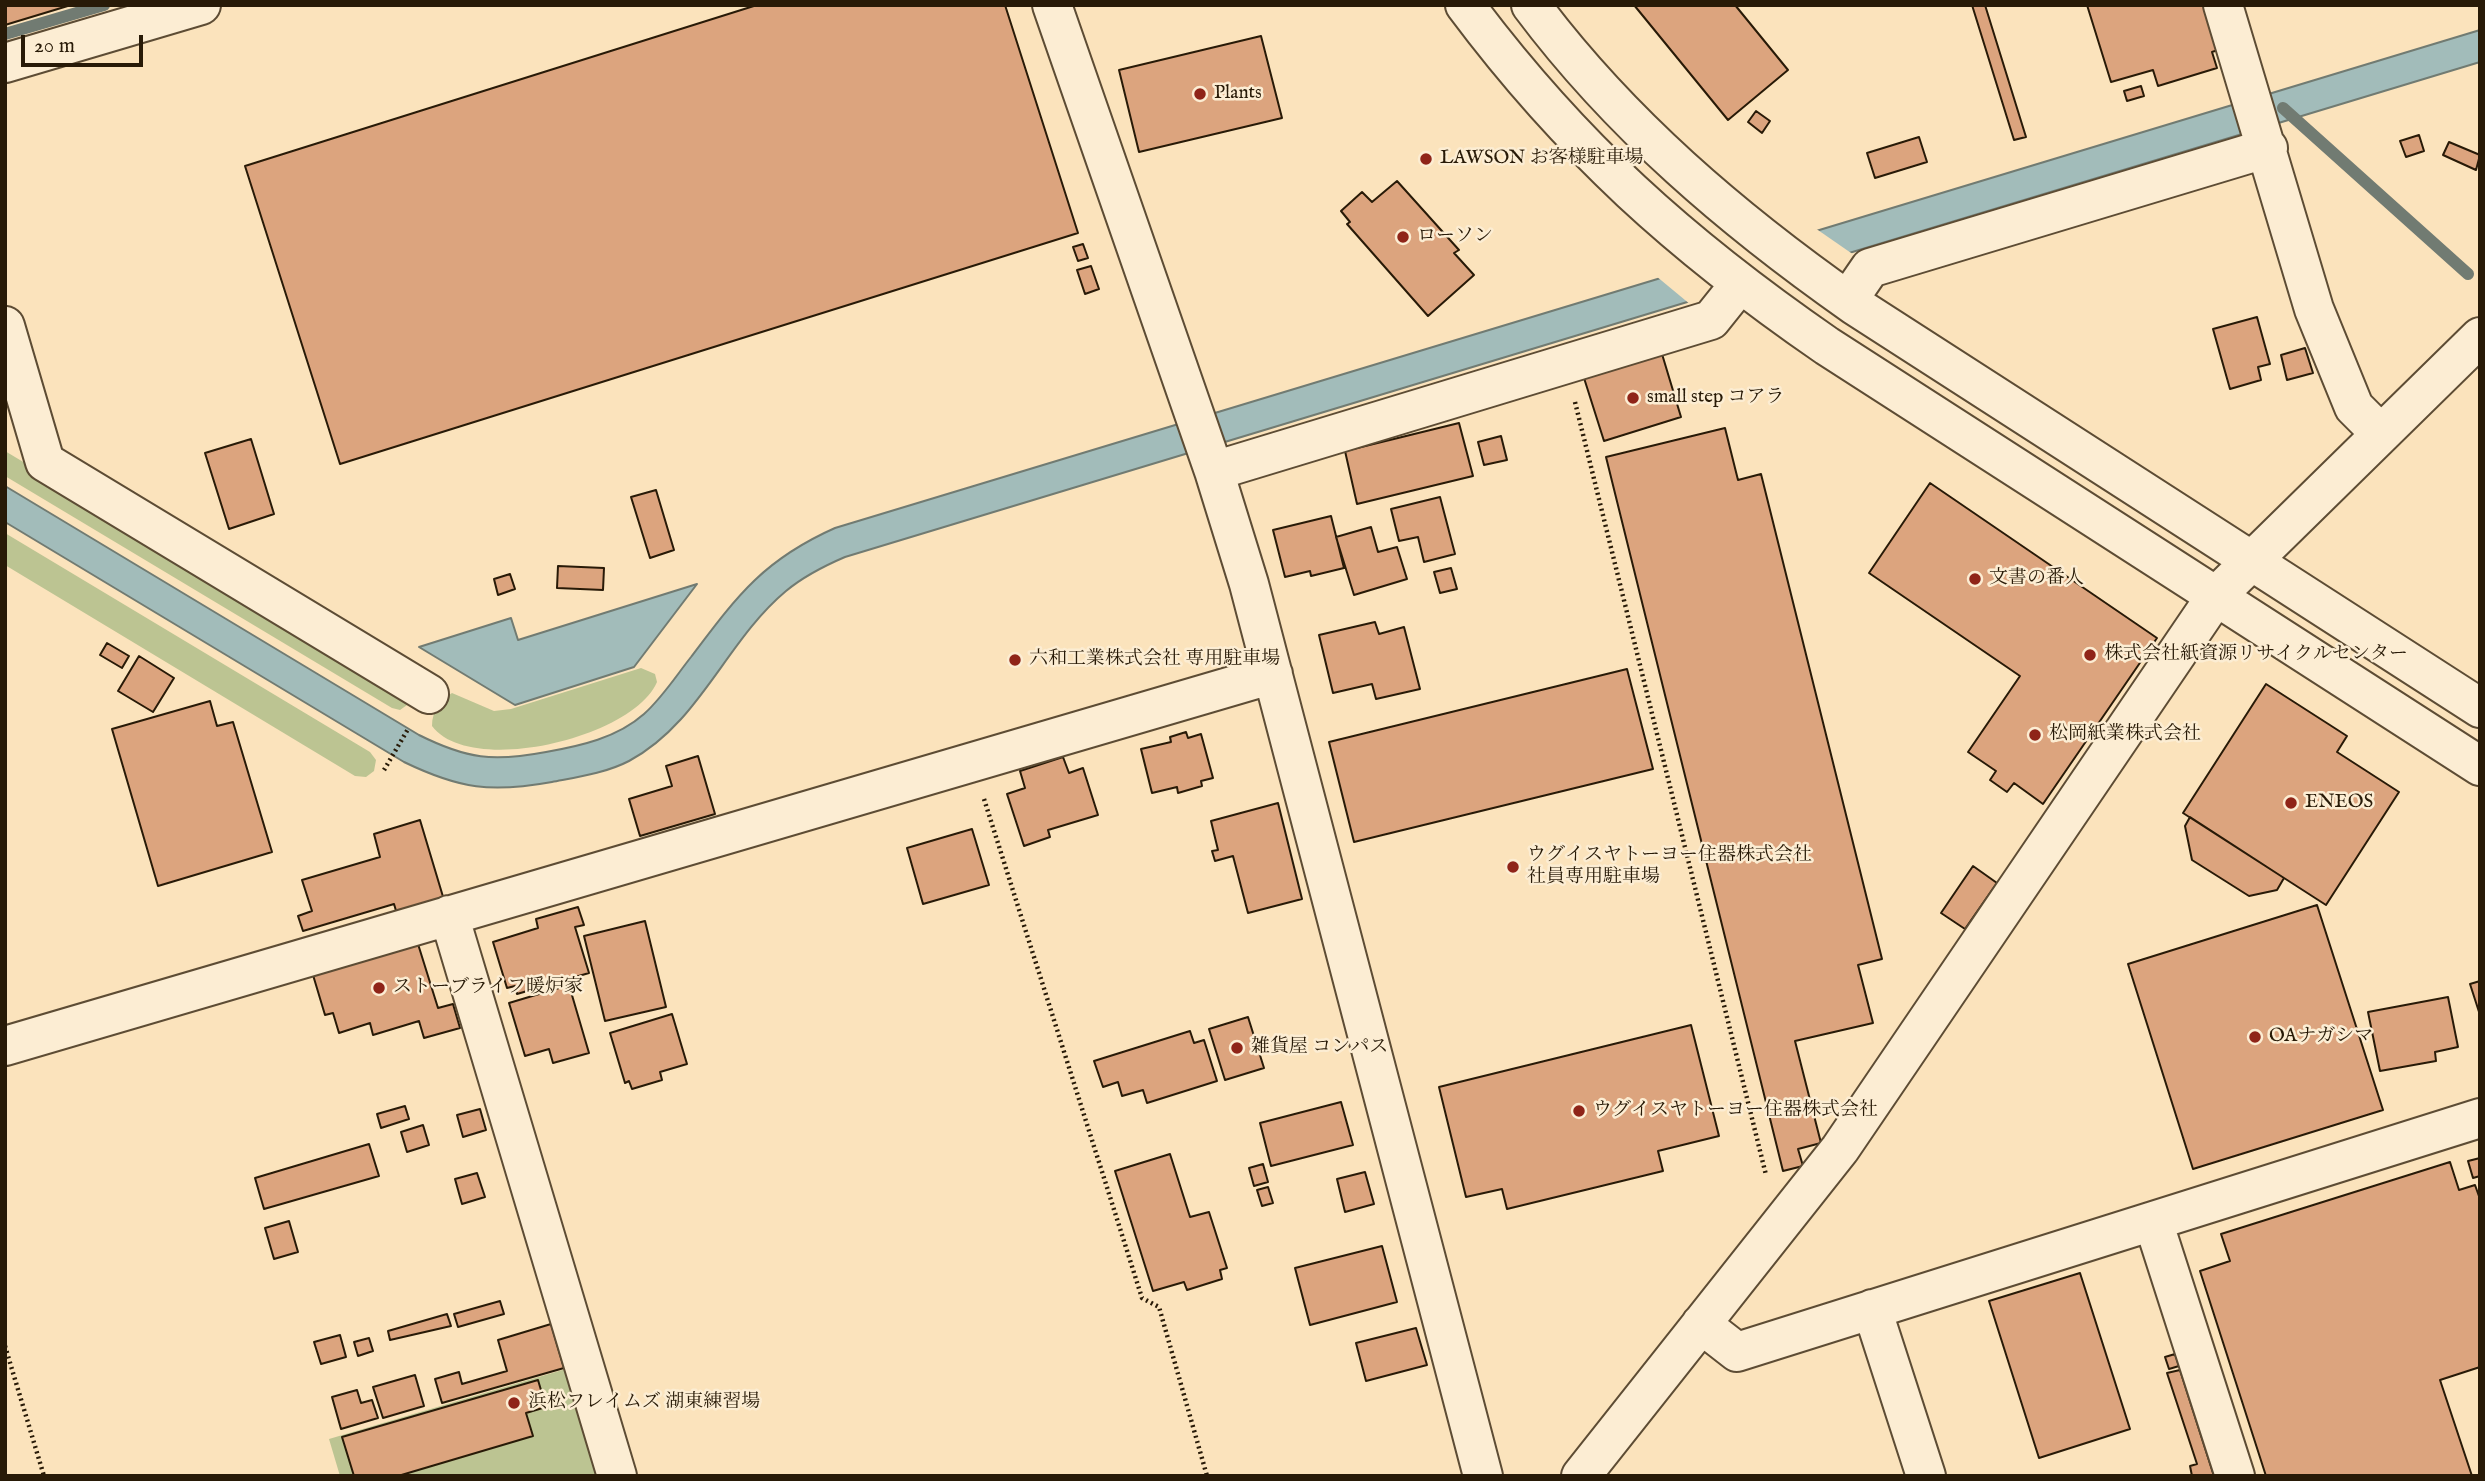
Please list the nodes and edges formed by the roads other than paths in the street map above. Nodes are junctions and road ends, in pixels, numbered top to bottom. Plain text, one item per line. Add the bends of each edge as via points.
1 (201, 5) edge
2 (1052, 5) edge
3 (1465, 5) edge
4 (1531, 5) edge
5 (2223, 5) edge
6 (5, 63) edge
7 (2267, 145) junction
8 (1739, 294) junction
9 (1848, 300) junction
10 (5, 326) edge
11 (2480, 337) edge
12 (2381, 434) junction
13 (1211, 465) junction
14 (2252, 561) junction
15 (2216, 596) junction
16 (1273, 674) junction
17 (429, 694) dead end
18 (2480, 708) edge
19 (2480, 766) edge
20 (449, 915) junction
21 (5, 1046) edge
22 (2480, 1118) edge
23 (2153, 1222) junction
24 (1872, 1310) junction
25 (1701, 1324) junction
26 (617, 1476) edge
27 (1483, 1476) edge
28 (1581, 1476) edge
29 (1926, 1476) edge
30 (2235, 1476) edge

1 - 6 street
2 - 13 street
3 - 8 street via 1558,120
4 - 9 street via 1598,86 1656,146 1759,236
5 - 7 street
7 - 9 street via 1870,268
7 - 12 street via 2314,309 2354,407
8 - 13 street via 1712,320
8 - 15 street
9 - 14 street
10 - 17 street via 45,462
11 - 12 street
12 - 14 street
13 - 16 street
14 - 15 street
14 - 18 street
15 - 19 street
15 - 25 street via 1840,1149
16 - 20 street
16 - 27 street
20 - 21 street
20 - 26 street
22 - 23 street
23 - 24 street
23 - 30 street
24 - 25 street via 1737,1352
24 - 29 street
25 - 28 street

